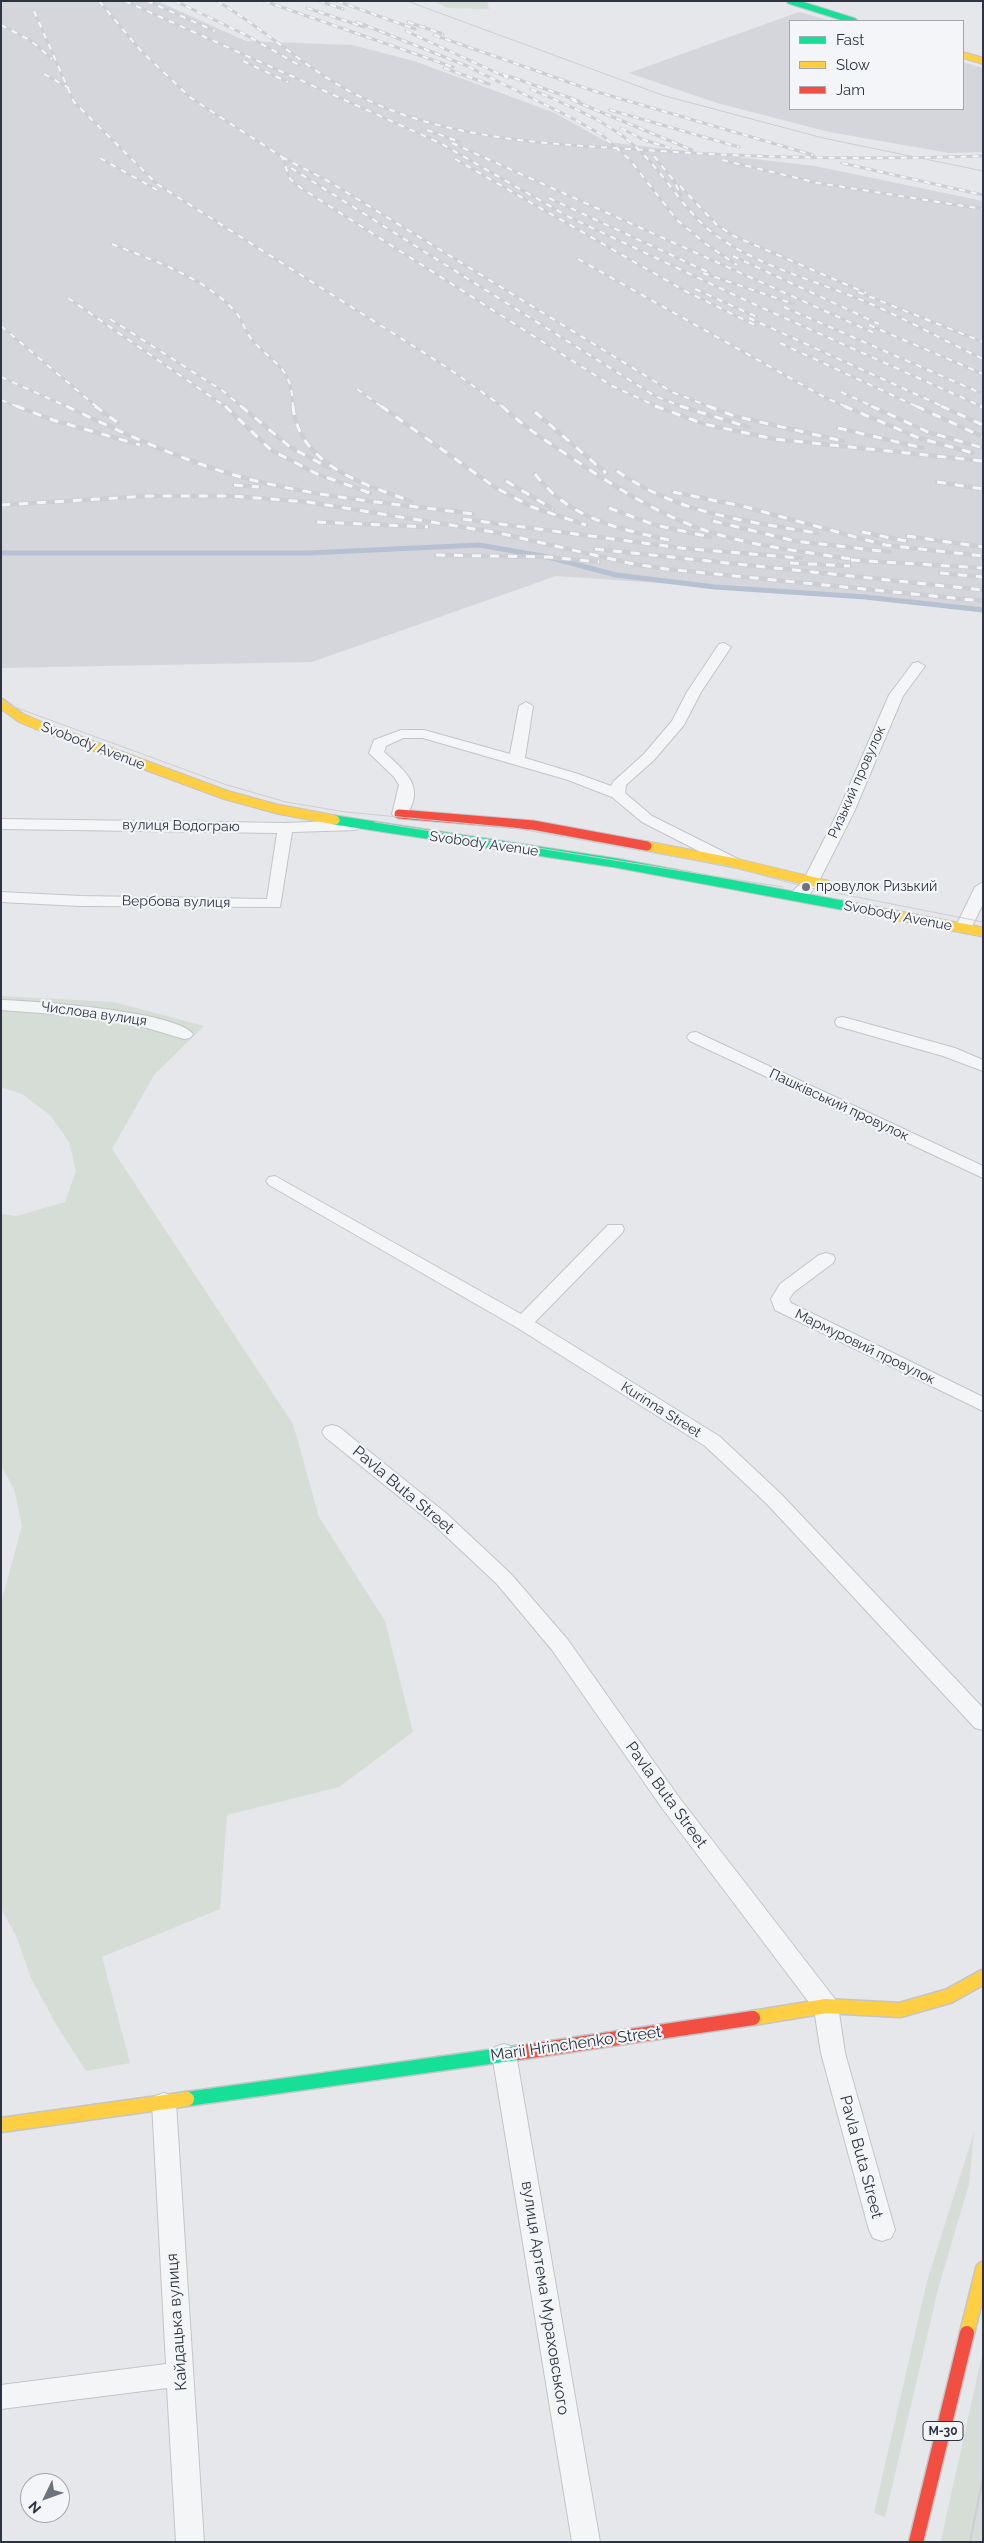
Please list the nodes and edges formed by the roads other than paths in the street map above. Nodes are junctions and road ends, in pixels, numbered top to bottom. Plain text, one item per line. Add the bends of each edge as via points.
1 (790, 1) edge
2 (851, 20) edge
3 (964, 55) edge
4 (983, 61) edge
5 (724, 647) dead end
6 (918, 666) dead end
7 (1, 697) edge
8 (1, 703) edge
9 (526, 706) dead end
10 (28, 708) dead end
11 (517, 760) junction
12 (617, 794) junction
13 (396, 814) joint
14 (1, 824) edge
15 (360, 825) junction
16 (286, 828) junction
17 (735, 864) junction
18 (811, 881) junction
19 (839, 887) dead end
20 (983, 887) edge
21 (1, 897) edge
22 (795, 897) junction
23 (969, 919) edge
24 (983, 932) edge
25 (1, 1005) edge
26 (843, 1022) dead end
27 (184, 1034) dead end
28 (696, 1037) dead end
29 (983, 1066) edge
30 (983, 1173) edge
31 (275, 1181) dead end
32 (615, 1229) dead end
33 (826, 1259) dead end
34 (523, 1323) junction
35 (983, 1405) edge
36 (332, 1432) dead end
37 (983, 1722) edge
38 (983, 1977) edge
39 (826, 2006) junction
40 (504, 2054) junction
41 (164, 2103) junction
42 (1, 2125) edge
43 (882, 2230) dead end
44 (983, 2268) edge
45 (969, 2320) junction
46 (983, 2324) edge
47 (181, 2374) junction
48 (1, 2397) edge
49 (190, 2542) edge
50 (586, 2542) edge
51 (916, 2542) edge

1 - 2 main road
3 - 4 main road
5 - 12 street via 694,692 679,722 649,757 619,784
6 - 18 street, Ризький провулок via 896,695 846,812
7 - 10 main road, Svobody Avenue
8 - 15 main road, Svobody Avenue via 22,718 41,726 226,795 277,809
9 - 11 street
11 - 12 street
11 - 13 street via 424,734 401,734 379,743 376,753 405,780 408,793
12 - 17 street via 647,819
13 - 17 main road, Svobody Avenue via 533,826
14 - 16 street, вулиця Водограю
15 - 16 street, вулиця Водограю
15 - 22 main road, Svobody Avenue via 616,863
16 - 21 street, Вербова вулиця via 274,904
17 - 18 main road, Svobody Avenue
18 - 19 main road, Svobody Avenue
18 - 22 street, Ризький провулок
20 - 23 street
22 - 23 main road, Svobody Avenue
23 - 24 main road, Svobody Avenue
25 - 27 street, Числова вулиця via 99,1012 152,1022
26 - 29 street via 949,1052
28 - 30 street, Пашківський провулок
31 - 34 street, Kurinna Street
32 - 34 street
33 - 35 street, Мармуровий провулок via 787,1288 780,1299 782,1306
34 - 37 street, Kurinna Street via 712,1441 774,1499
36 - 39 street, Pavla Buta Street via 440,1519 510,1586 560,1646 670,1802
38 - 39 main road, Marii Hrinchenko Street via 949,1996 900,2010
39 - 40 main road, Marii Hrinchenko Street
39 - 43 street, Pavla Buta Street via 833,2053
40 - 41 main road, Marii Hrinchenko Street
40 - 50 street, вулиця Артема Мураховського
41 - 42 main road, Marii Hrinchenko Street
41 - 47 street, Кайдацька вулиця
44 - 45 main road, М-30
45 - 46 main road
45 - 51 main road, М-30
47 - 48 street
47 - 49 street, Кайдацька вулиця

